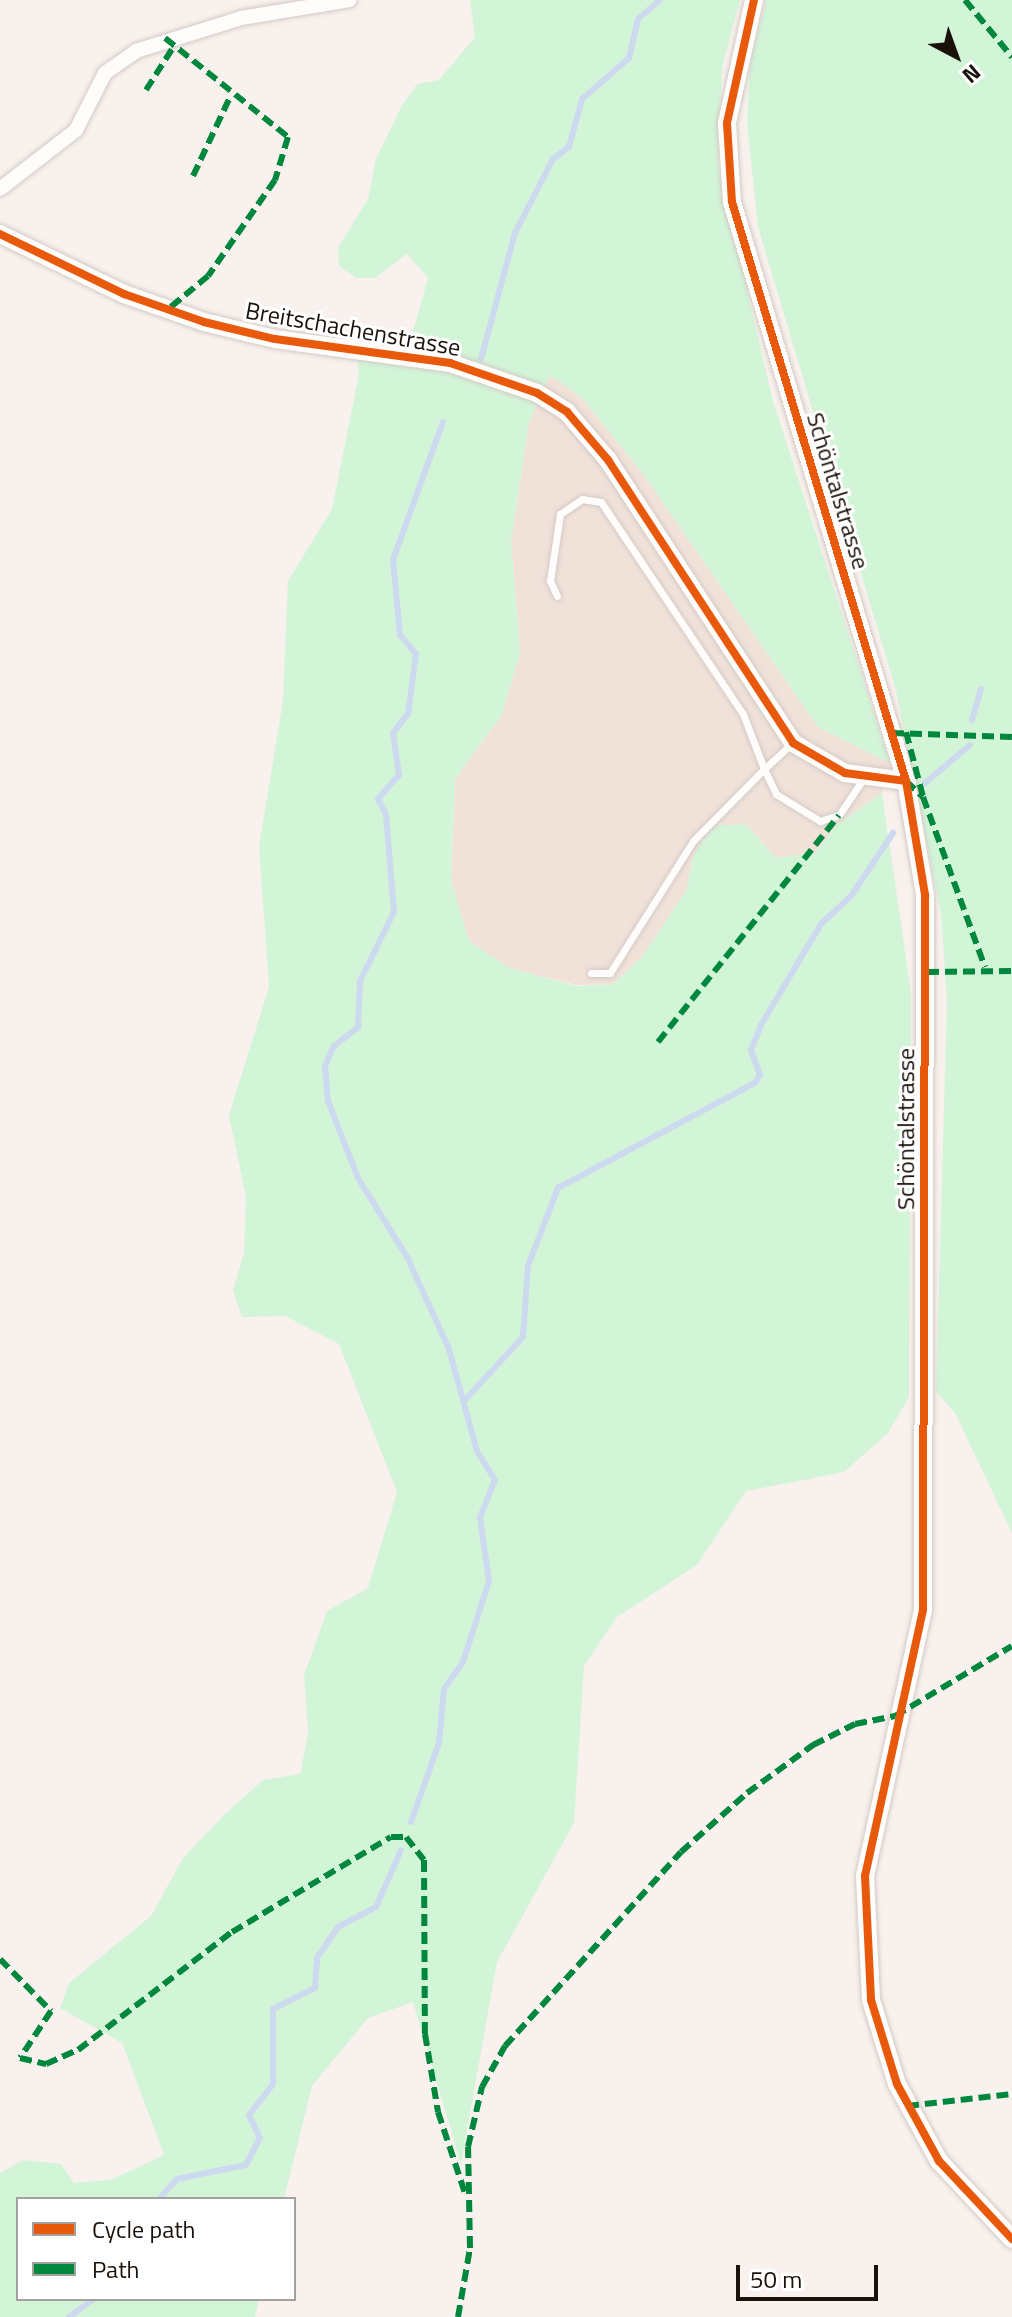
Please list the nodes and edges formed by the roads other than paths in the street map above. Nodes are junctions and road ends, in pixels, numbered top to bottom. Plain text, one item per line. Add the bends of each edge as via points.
1 (350, 0) edge
2 (754, 0) edge
3 (0, 189) edge
4 (0, 234) edge
5 (557, 596) dead end
6 (793, 743) junction
7 (764, 769) junction
8 (863, 779) junction
9 (906, 781) junction
10 (591, 973) dead end
11 (1012, 2239) edge

1 - 3 street via 241,18 136,51 105,73 76,130
2 - 9 street, Schöntalstrasse via 727,123 732,202
4 - 6 street, Breitschachenstrasse via 124,294 204,322 275,339 450,363 512,380 567,412 608,460
5 - 7 lane via 550,581 560,514 582,499 601,502 728,689
6 - 7 lane
6 - 8 street, Breitschachenstrasse
7 - 8 lane via 776,794 820,821 839,815
7 - 10 lane via 693,841 610,973
8 - 9 street, Breitschachenstrasse
9 - 11 street, Schöntalstrasse via 920,833 927,972 923,1610 907,1707 874,1822 863,1926 871,2000 907,2106 939,2161

